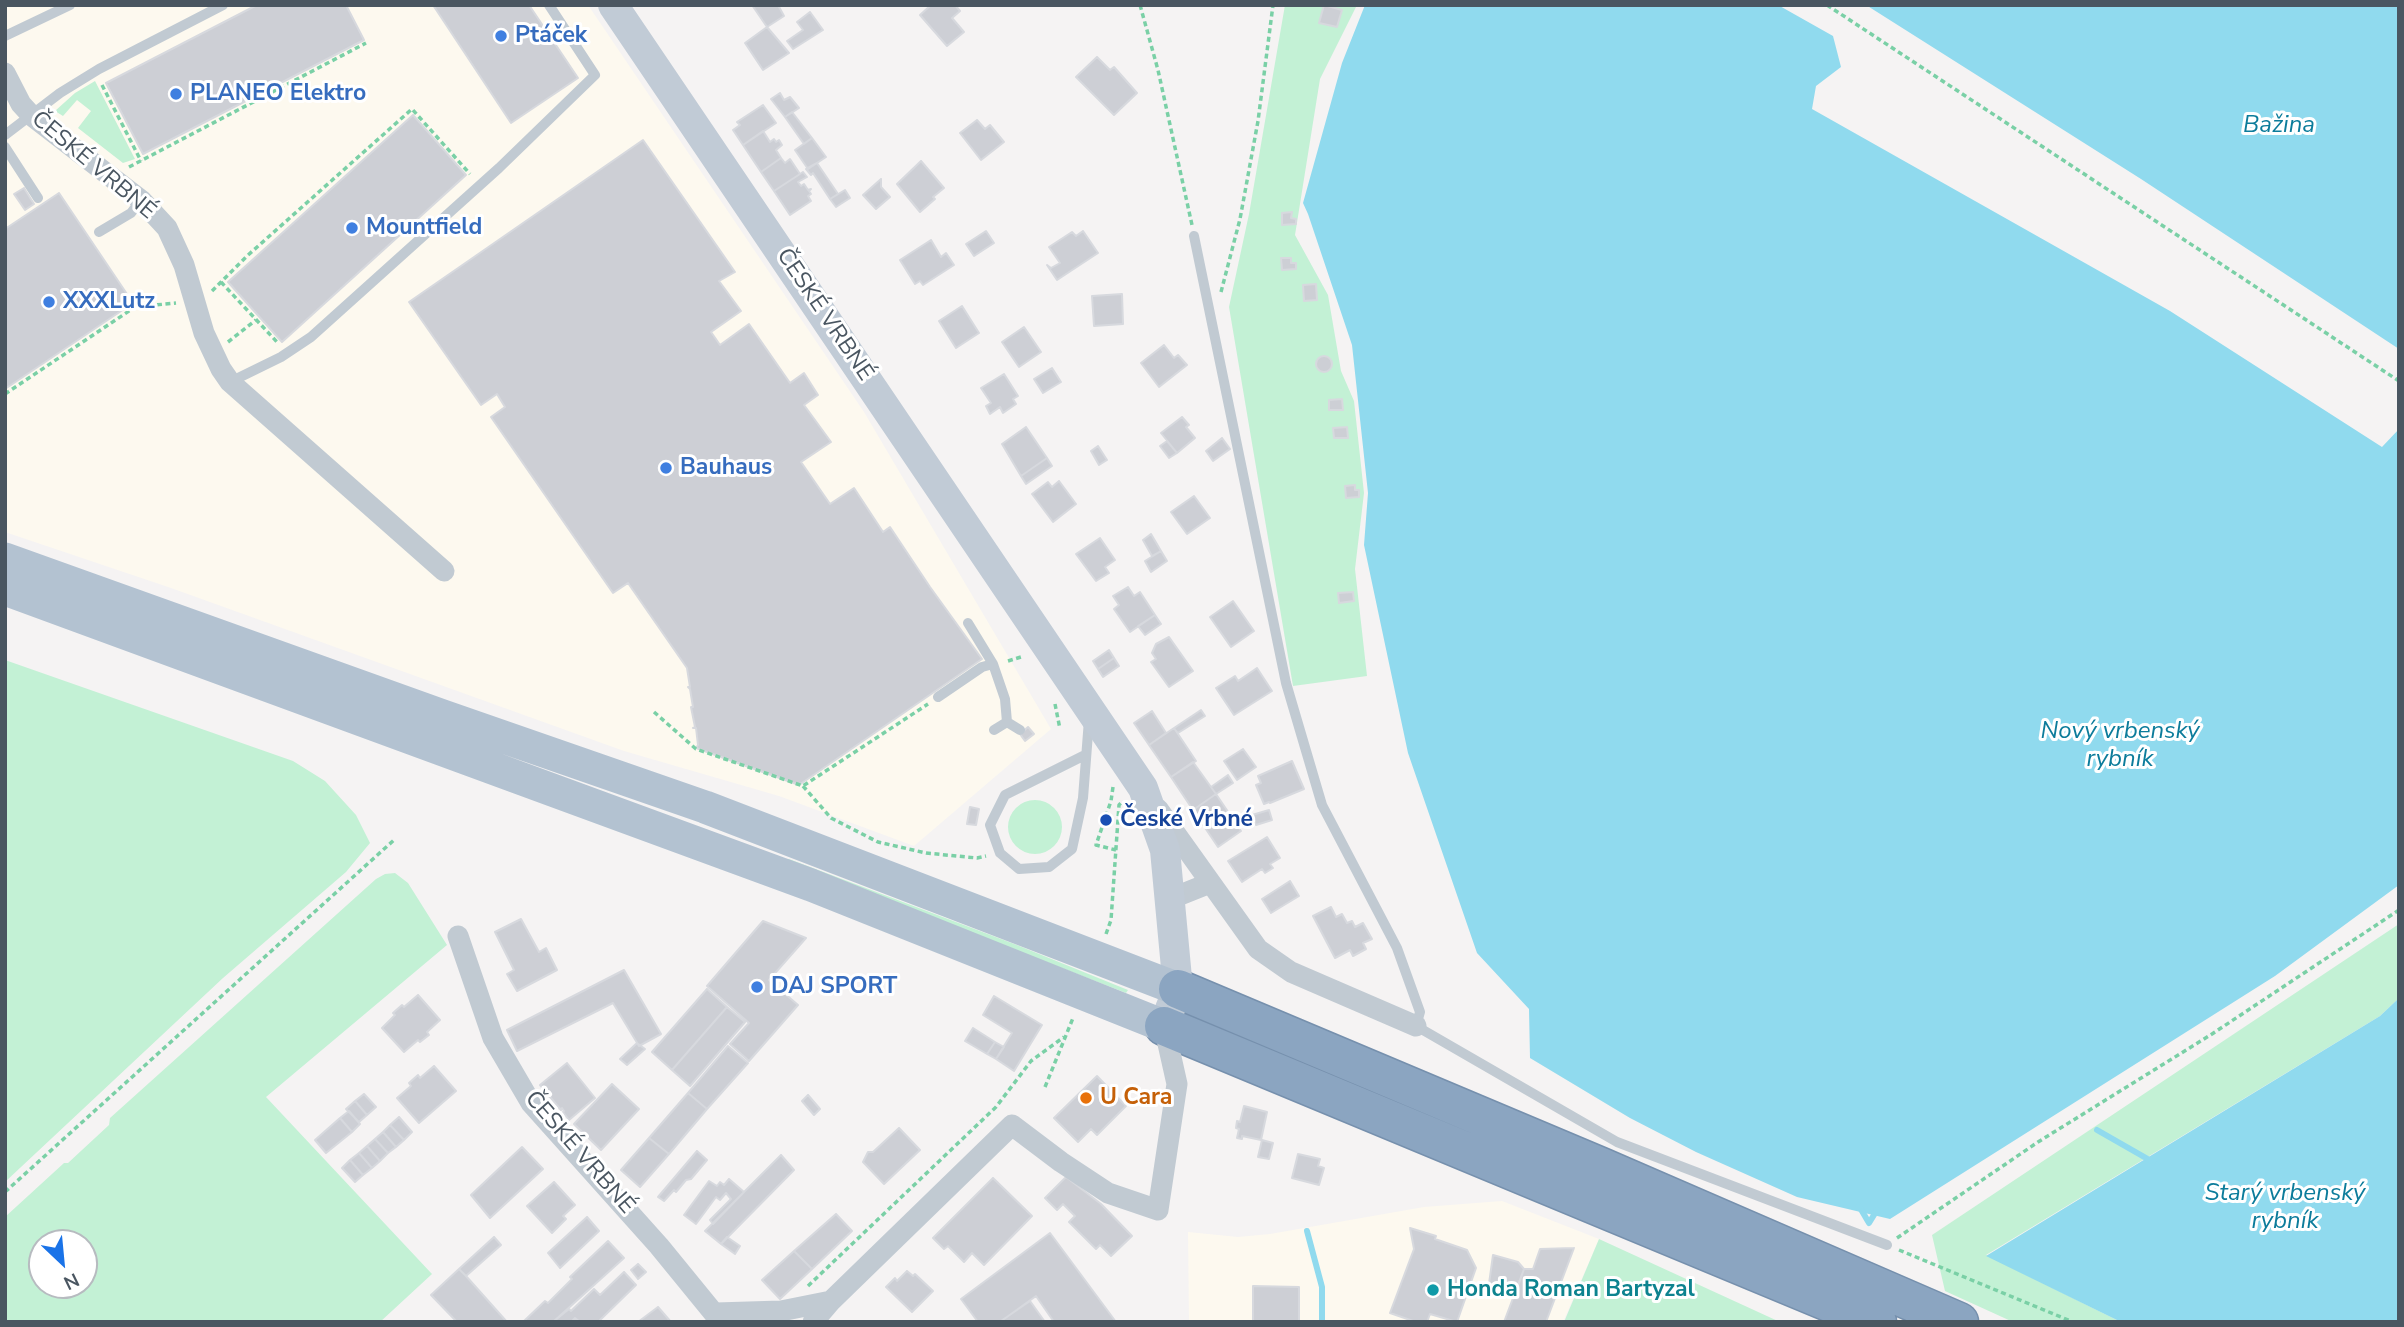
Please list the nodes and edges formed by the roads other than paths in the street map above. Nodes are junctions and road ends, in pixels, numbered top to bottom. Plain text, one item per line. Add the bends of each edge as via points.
1 (71, 5) edge
2 (223, 5) edge
3 (549, 5) edge
4 (613, 5) edge
5 (5, 36) edge
6 (5, 73) edge
7 (32, 116) junction
8 (5, 135) edge
9 (5, 147) edge
10 (38, 198) dead end
11 (141, 200) junction
12 (99, 232) dead end
13 (1194, 236) road end
14 (230, 382) junction
15 (5, 559) edge
16 (444, 572) dead end
17 (5, 589) edge
18 (968, 623) dead end
19 (993, 664) junction
20 (938, 696) road end
21 (1090, 707) junction
22 (1007, 722) junction
23 (437, 730) junction
24 (994, 730) dead end
25 (1020, 730) dead end
26 (1085, 755) junction
27 (1129, 792) junction
28 (1210, 883) junction
29 (1170, 899) junction
30 (458, 936) dead end
31 (1178, 989) junction
32 (1164, 1026) junction
33 (1416, 1026) junction
34 (1887, 1245) road end
35 (831, 1301) junction
36 (719, 1317) edge
37 (813, 1322) edge
38 (1877, 1322) edge
39 (1959, 1322) edge

1 - 5 lane
2 - 7 lane via 95,71
3 - 14 lane via 595,75 312,337
4 - 21 street, ČESKÉ VRBNÉ
6 - 7 street, ČESKÉ VRBNÉ
7 - 8 lane
7 - 11 street, ČESKÉ VRBNÉ
9 - 10 lane
11 - 12 lane via 131,213
11 - 14 street, ČESKÉ VRBNÉ via 173,239 204,333
13 - 33 lane via 1286,682 1322,806 1396,948 1419,1012
14 - 16 street, ČESKÉ VRBNÉ
15 - 23 main road
17 - 23 main road
18 - 19 lane
19 - 20 lane
19 - 22 lane
21 - 26 lane
21 - 27 street, ČESKÉ VRBNÉ
22 - 24 lane
22 - 25 lane
23 - 31 main road via 705,807
23 - 32 main road
26 - 26 lane via 1004,795 990,825 1000,853 1019,869 1049,867 1072,849 1083,798
27 - 28 street
27 - 29 street, ČESKÉ VRBNÉ via 1165,850
28 - 29 street
28 - 33 street via 1258,948 1291,972
29 - 31 street, ČESKÉ VRBNÉ
30 - 36 street, ČESKÉ VRBNÉ via 493,1038 531,1103
31 - 32 street, ČESKÉ VRBNÉ
31 - 39 highway
32 - 35 street via 1177,1084 1158,1210 1108,1193 1012,1125
32 - 38 highway
33 - 34 lane via 1617,1142
35 - 36 street, ČESKÉ VRBNÉ
35 - 37 street

